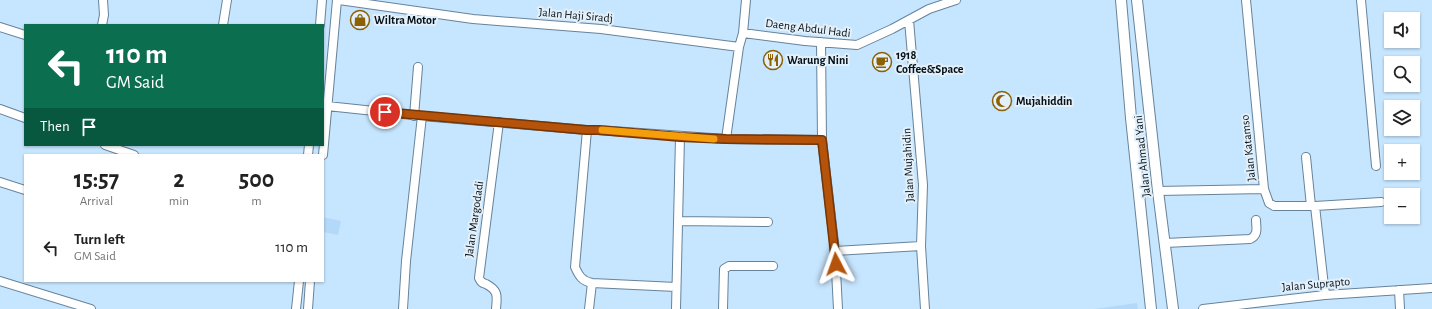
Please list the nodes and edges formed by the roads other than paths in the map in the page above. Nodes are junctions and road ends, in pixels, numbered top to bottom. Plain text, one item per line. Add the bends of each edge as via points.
1 (102, 0) edge
2 (227, 0) edge
3 (322, 0) edge
4 (338, 0) edge
5 (746, 0) edge
6 (956, 0) edge
7 (1121, 0) edge
8 (1137, 0) edge
9 (1246, 0) edge
10 (1361, 0) edge
11 (909, 20) junction
12 (102, 24) edge
13 (223, 24) edge
14 (320, 24) edge
15 (0, 27) edge
16 (743, 33) junction
17 (24, 35) edge
18 (821, 42) junction
19 (739, 47) junction
20 (328, 56) edge
21 (418, 68) dead end
22 (327, 106) junction
23 (0, 109) edge
24 (418, 116) junction
25 (1150, 117) junction
26 (24, 118) edge
27 (1131, 118) junction
28 (499, 122) junction
29 (586, 130) junction
30 (680, 137) junction
31 (726, 139) junction
32 (822, 140) junction
33 (324, 143) edge
34 (108, 146) edge
35 (131, 154) edge
36 (1306, 157) dead end
37 (1376, 166) dead end
38 (0, 182) edge
39 (1264, 189) junction
40 (24, 190) edge
41 (1158, 191) junction
42 (1381, 202) dead end
43 (1313, 206) junction
44 (1256, 220) dead end
45 (678, 221) junction
46 (768, 222) dead end
47 (1165, 243) junction
48 (921, 246) junction
49 (835, 251) junction
50 (773, 266) dead end
51 (0, 281) edge
52 (299, 282) edge
53 (310, 282) edge
54 (592, 282) junction
55 (676, 287) junction
56 (1432, 288) edge
57 (1399, 290) junction
58 (1325, 295) junction
59 (91, 309) edge
60 (296, 309) edge
61 (308, 309) edge
62 (403, 309) edge
63 (496, 309) edge
64 (589, 309) edge
65 (676, 309) edge
66 (723, 309) edge
67 (838, 309) edge
68 (925, 309) edge
69 (1151, 309) edge
70 (1173, 309) edge
71 (1203, 309) edge
72 (1400, 309) edge

1 - 12 street
2 - 13 street
3 - 14 street
4 - 19 street, Jalan Haji Siradj via 473,19 601,29
4 - 20 street
5 - 16 street
6 - 11 street, Daeng Abdul Hadi
7 - 27 main road, Jalan Ahmad Yani
8 - 25 main road, Jalan Ahmad Yani
9 - 39 street, Jalan Katamso
10 - 37 street
11 - 18 street, Daeng Abdul Hadi via 857,45
11 - 48 street, Jalan Mujahidin via 923,185
15 - 17 street
16 - 18 street, Daeng Abdul Hadi
16 - 19 street
18 - 32 street
19 - 31 street
20 - 22 street
21 - 24 street
22 - 24 street
22 - 33 street
23 - 26 street
24 - 28 street
24 - 62 street
25 - 27 main road
25 - 41 main road, Jalan Ahmad Yani
27 - 69 main road, Jalan Ahmad Yani
28 - 29 street
28 - 63 street, Jalan Margodadi via 478,278 482,283 494,288 497,297
29 - 30 street
29 - 54 street via 575,267 580,277
30 - 31 street
30 - 45 street
31 - 32 street
32 - 49 street
34 - 35 street
36 - 43 street
38 - 40 street
39 - 41 street, Jalan Katamso
39 - 43 street via 1272,206
41 - 47 main road, Jalan Ahmad Yani
42 - 43 street
43 - 58 street
44 - 47 street via 1256,233 1250,239
45 - 46 street
45 - 55 street
47 - 70 main road, Jalan Ahmad Yani
48 - 49 street
48 - 68 street, Jalan Mujahidin
49 - 67 street
50 - 66 street via 729,266 724,269
51 - 59 street
52 - 60 street
53 - 61 street
54 - 55 street
54 - 64 street
55 - 65 street
56 - 57 street, Jalan Suprapto
57 - 58 street, Jalan Suprapto
57 - 72 street
58 - 71 street, Jalan Suprapto

